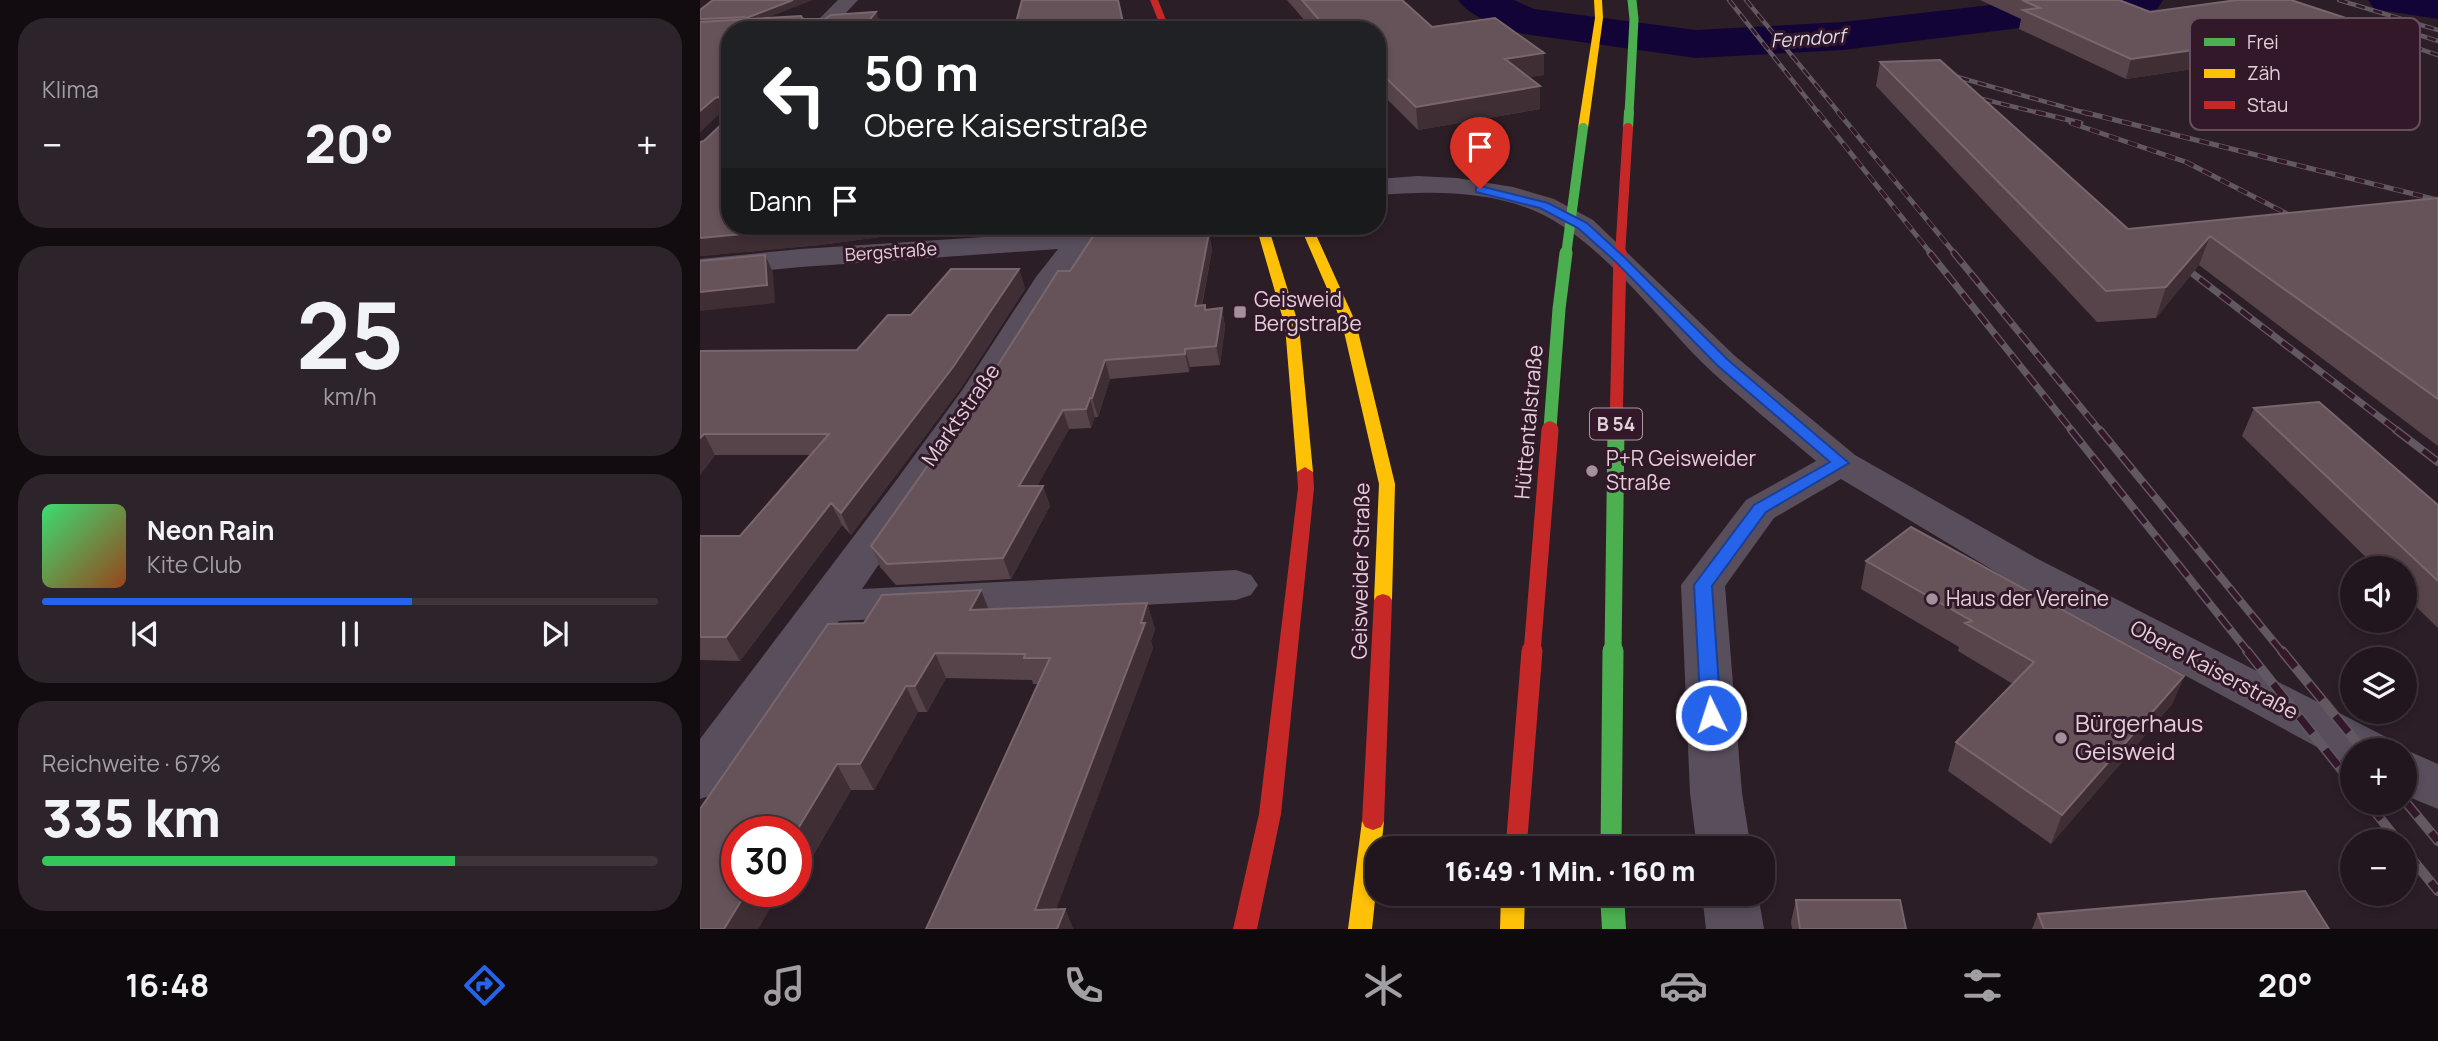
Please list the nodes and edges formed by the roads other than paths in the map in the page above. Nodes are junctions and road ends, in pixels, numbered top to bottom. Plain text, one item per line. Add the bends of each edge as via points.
1 (849, 0) edge
2 (1154, 0) edge
3 (1598, 0) edge
4 (1632, 0) edge
5 (827, 21) edge
6 (1162, 21) edge
7 (1386, 186) edge
8 (1057, 235) edge
9 (1088, 235) edge
10 (1265, 235) edge
11 (1310, 235) edge
12 (700, 268) edge
13 (1841, 463) junction
14 (1236, 586) dead end
15 (825, 607) junction
16 (2343, 738) edge
17 (2417, 777) edge
18 (700, 778) edge
19 (2438, 788) edge
20 (1517, 836) edge
21 (1611, 836) edge
22 (1722, 836) edge
23 (1513, 906) edge
24 (1613, 906) edge
25 (1732, 906) edge
26 (1245, 929) edge
27 (1360, 929) edge
28 (1512, 929) edge
29 (1614, 929) edge
30 (1735, 929) edge

1 - 5 street
2 - 6 main road
3 - 20 main road, Hüttentalstraße, bridge via 1559,309
4 - 21 main road, B 54, bridge via 1617,305
7 - 13 street, Obere Kaiserstraße via 1457,186 1503,193 1544,205 1583,226 1723,363
8 - 12 street, Bergstraße
9 - 15 street, Marktstraße via 1031,308 978,393
10 - 26 main road via 1292,326 1306,488 1270,814
11 - 27 main road, Geisweider Straße via 1349,323 1387,484 1375,808
13 - 16 street, Obere Kaiserstraße via 2021,568
13 - 22 street via 1760,509 1703,585
14 - 15 street
15 - 18 street, Marktstraße
17 - 19 street
23 - 28 main road
24 - 29 main road
25 - 30 street

